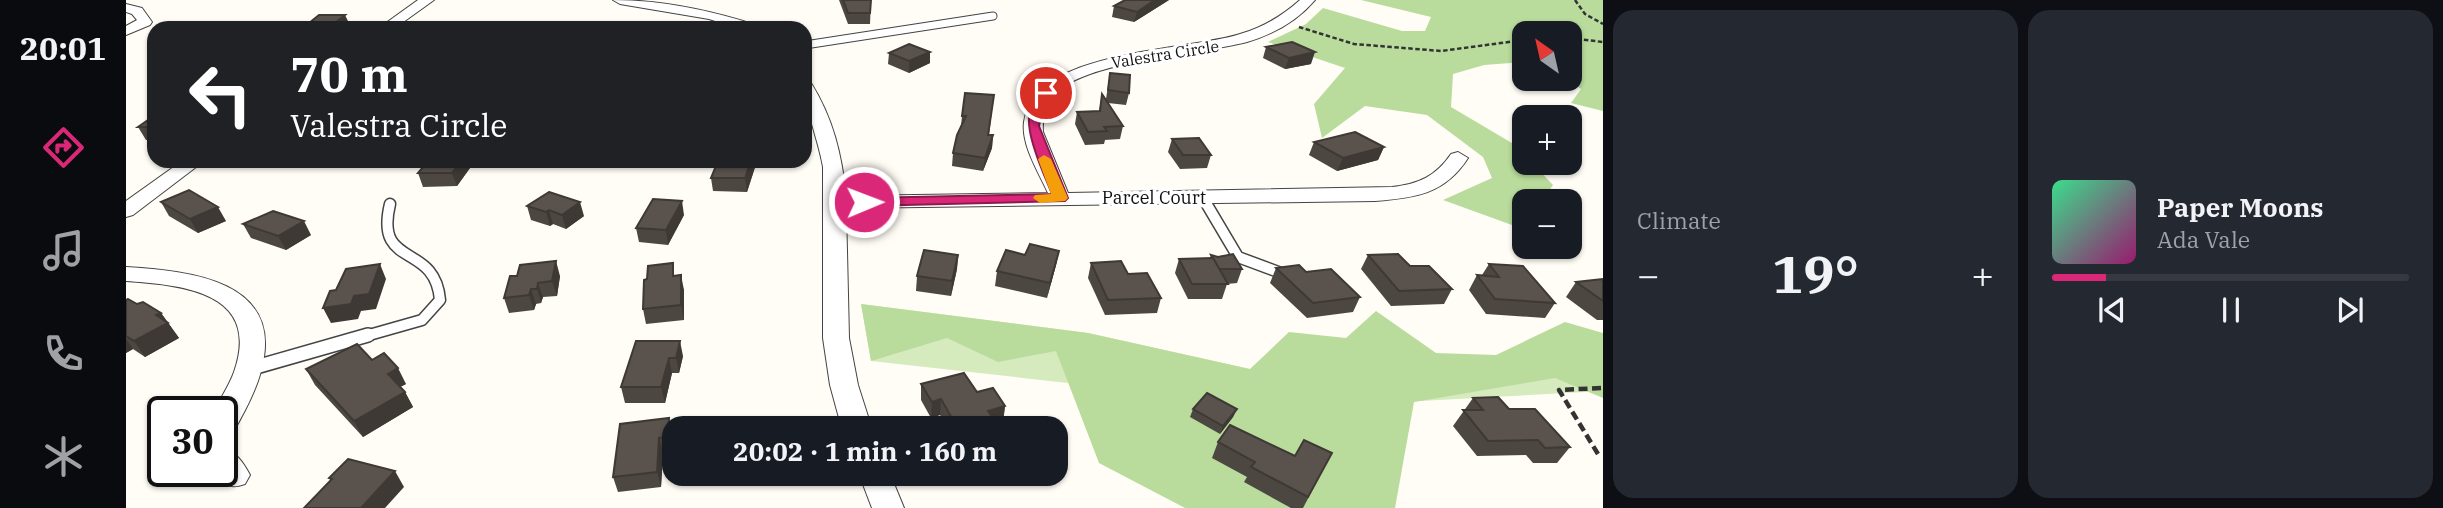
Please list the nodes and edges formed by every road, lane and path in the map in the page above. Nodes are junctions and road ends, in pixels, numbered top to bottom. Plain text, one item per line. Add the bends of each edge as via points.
1 (427, 0) edge
2 (620, 0) edge
3 (1308, 0) edge
4 (1575, 0) edge
5 (126, 8) edge
6 (993, 16) dead end
7 (396, 21) edge
8 (729, 21) edge
9 (1283, 23) junction
10 (1603, 24) edge
11 (126, 31) edge
12 (1582, 39) edge
13 (1512, 42) edge
14 (1603, 42) edge
15 (812, 44) edge
16 (812, 100) edge
17 (1458, 158) dead end
18 (184, 168) edge
19 (1203, 197) junction
20 (1060, 198) junction
21 (837, 202) junction
22 (390, 204) dead end
23 (126, 211) edge
24 (1238, 257) junction
25 (1222, 258) edge
26 (1281, 273) edge
27 (126, 274) edge
28 (249, 369) junction
29 (1603, 388) edge
30 (236, 396) edge
31 (853, 416) edge
32 (1598, 454) dead end
33 (879, 486) edge
34 (888, 508) edge

1 - 7 street
2 - 8 street
3 - 9 street, Valestra Circle
4 - 10 path
5 - 11 street via 137,11 145,22
6 - 15 lane
9 - 13 path via 1354,44 1441,51
9 - 20 street, Valestra Circle via 1230,44 1102,65 1055,85 1038,102 1033,126
12 - 14 path
16 - 21 street via 831,145
17 - 19 street, Parcel Court via 1444,178 1411,190 1344,196
18 - 23 street
19 - 20 street, Parcel Court
19 - 24 lane
20 - 21 street, Parcel Court
21 - 31 street via 834,309 843,380
22 - 28 lane via 385,218 387,234 394,247 429,270 438,282 440,300 422,320
24 - 25 lane
24 - 26 lane
27 - 28 street via 193,281 233,299 252,328
28 - 30 street
29 - 32 path via 1559,390
33 - 34 street

